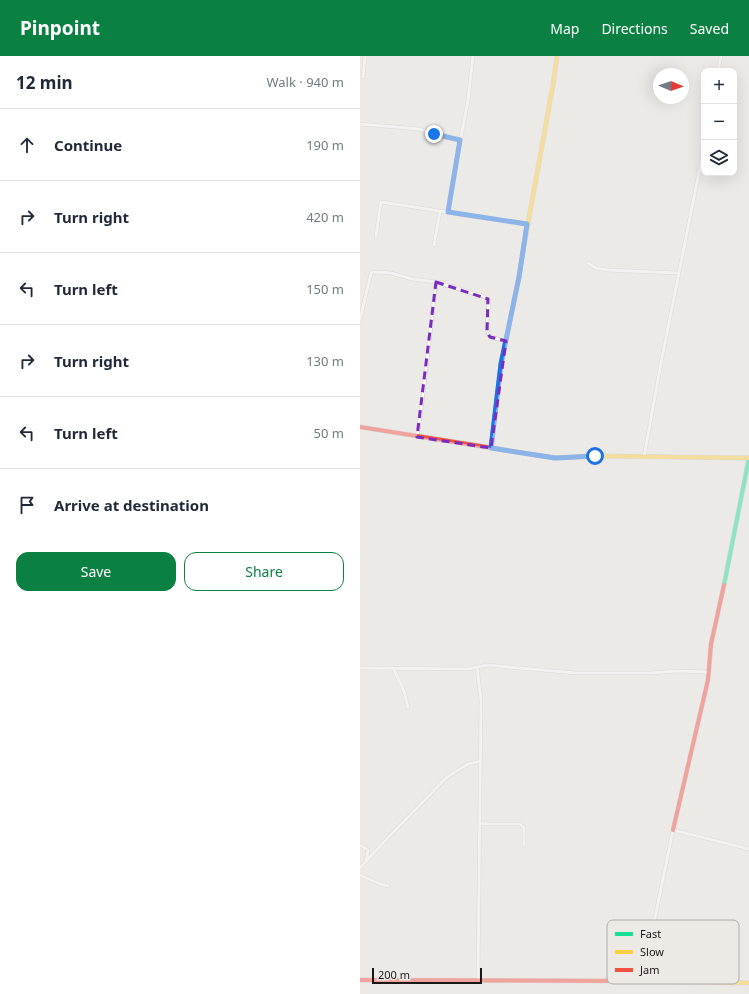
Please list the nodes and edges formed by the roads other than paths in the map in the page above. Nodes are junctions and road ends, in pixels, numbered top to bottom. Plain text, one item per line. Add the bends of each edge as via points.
1 (365, 56) edge
2 (473, 56) edge
3 (556, 56) edge
4 (721, 56) edge
5 (719, 68) edge
6 (363, 77) dead end
7 (360, 124) edge
8 (460, 140) junction
9 (701, 162) edge
10 (440, 211) junction
11 (448, 212) junction
12 (527, 224) junction
13 (376, 236) dead end
14 (434, 245) dead end
15 (588, 263) dead end
16 (678, 273) junction
17 (436, 282) junction
18 (360, 320) edge
19 (506, 341) junction
20 (360, 427) edge
21 (417, 437) junction
22 (491, 448) junction
23 (644, 457) junction
24 (749, 458) edge
25 (360, 668) edge
26 (393, 668) junction
27 (476, 668) junction
28 (707, 672) junction
29 (408, 708) dead end
30 (481, 761) junction
31 (480, 823) junction
32 (673, 830) junction
33 (360, 845) edge
34 (524, 846) dead end
35 (749, 849) edge
36 (364, 864) junction
37 (360, 868) edge
38 (360, 875) edge
39 (388, 886) dead end
40 (655, 920) edge
41 (360, 980) edge
42 (478, 980) junction
43 (607, 981) edge
44 (739, 983) edge
45 (749, 983) edge

1 - 6 street
2 - 8 street
3 - 12 street
4 - 5 street
7 - 8 street via 419,129
8 - 11 street
9 - 16 street
10 - 11 street
10 - 13 street via 381,202
10 - 14 street
11 - 12 street
12 - 19 street
15 - 16 street via 607,270
16 - 23 street
17 - 18 street via 391,273 371,273
17 - 19 street via 488,299 487,332 490,337
17 - 21 street
19 - 22 street
20 - 21 street
21 - 22 street
22 - 23 street via 555,458
23 - 24 street
24 - 28 street
25 - 26 street
26 - 27 street
26 - 29 street via 404,690
27 - 28 street via 487,665 576,673
27 - 30 street via 481,694
28 - 32 street via 708,680
30 - 31 street
30 - 36 street via 468,764 447,777
31 - 34 street via 520,824 524,828
31 - 42 street
32 - 35 street
32 - 40 street
33 - 36 street via 368,850
36 - 37 street
38 - 39 street
41 - 42 street
42 - 43 street
44 - 45 street

